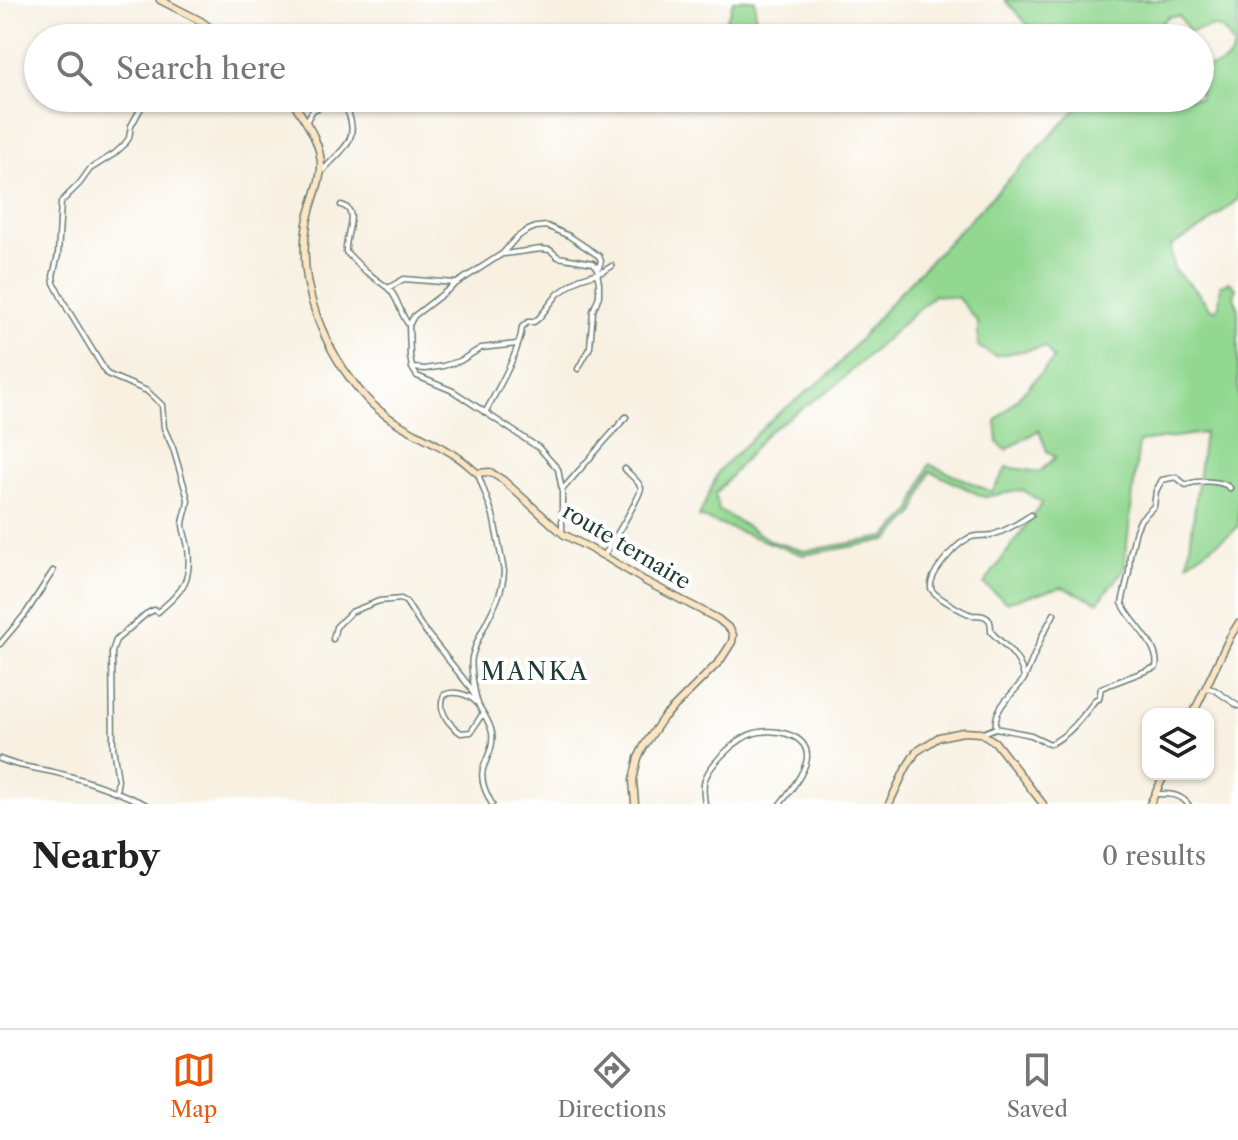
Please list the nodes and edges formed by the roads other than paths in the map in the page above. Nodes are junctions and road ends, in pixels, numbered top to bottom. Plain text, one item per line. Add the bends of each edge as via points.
1 (160, 0) edge
2 (205, 24) edge
3 (139, 112) edge
4 (299, 112) edge
5 (312, 112) edge
6 (348, 112) edge
7 (306, 122) junction
8 (321, 173) junction
9 (341, 205) dead end
10 (502, 254) junction
11 (612, 266) dead end
12 (598, 271) junction
13 (457, 283) junction
14 (388, 288) junction
15 (409, 325) junction
16 (517, 344) junction
17 (412, 368) junction
18 (578, 369) dead end
19 (485, 413) junction
20 (626, 417) dead end
21 (625, 469) dead end
22 (477, 473) junction
23 (1230, 488) dead end
24 (562, 490) junction
25 (1031, 515) dead end
26 (563, 534) junction
27 (604, 556) junction
28 (53, 571) dead end
29 (1054, 614) dead end
30 (1238, 624) edge
31 (333, 639) dead end
32 (0, 644) edge
33 (1024, 679) junction
34 (1205, 687) junction
35 (477, 703) junction
36 (1238, 706) edge
37 (1196, 708) edge
38 (487, 716) junction
39 (996, 728) junction
40 (981, 733) junction
41 (0, 759) edge
42 (1162, 780) edge
43 (116, 792) junction
44 (1155, 794) junction
45 (145, 804) edge
46 (492, 804) edge
47 (635, 804) edge
48 (705, 804) edge
49 (780, 804) edge
50 (889, 804) edge
51 (1043, 804) edge
52 (1150, 804) edge
53 (1188, 804) edge

1 - 2 street
3 - 43 street via 124,145 90,169 61,202 53,276 107,374 147,391 162,405 164,428 188,499 183,526 188,572 182,589 116,640 112,652
4 - 7 street, route ternaire
5 - 7 street
6 - 8 street via 350,140
7 - 8 street, route ternaire
8 - 22 street, route ternaire via 307,224 305,260 311,304 335,355 380,412
9 - 14 street via 350,210 346,252
10 - 12 street via 550,250 558,257 589,262
10 - 12 street via 526,231 547,226 599,256
10 - 13 street
11 - 12 street
12 - 16 street via 558,294 539,318 522,327
12 - 18 street via 590,347
13 - 14 street via 404,279
13 - 15 street
14 - 15 street
15 - 17 street
16 - 17 street via 481,348 443,366
16 - 19 street
17 - 19 street via 417,376 453,391
19 - 24 street via 539,448 558,469
20 - 24 street
21 - 27 street via 640,489
22 - 26 street, route ternaire via 490,472 503,480
22 - 35 street via 493,515 504,579 471,658
23 - 39 street via 1223,483 1186,485 1176,477 1162,480 1154,506 1136,530 1122,603 1152,648 1156,667 1101,688 1099,699 1056,742
24 - 26 street
25 - 33 street via 996,534 964,541 931,582 935,594 988,618 991,632 1019,661
26 - 27 street, route ternaire
27 - 47 street, route ternaire via 718,619 733,635 720,661 663,718 644,746 633,780
28 - 32 street
29 - 33 street
30 - 34 street
31 - 35 street via 336,627 351,612 401,599
33 - 39 street via 995,717
34 - 36 street
34 - 37 street
35 - 38 street
35 - 38 street via 452,692 442,697 445,717 461,733 471,732 481,716
38 - 46 street via 492,746 482,780
39 - 40 street
40 - 50 street via 952,733 925,745 906,768
40 - 51 street via 995,742
41 - 43 street
42 - 44 street
43 - 45 street
44 - 52 street
44 - 53 street via 1172,794
48 - 49 street via 709,772 736,743 764,731 789,734 807,753 802,771

